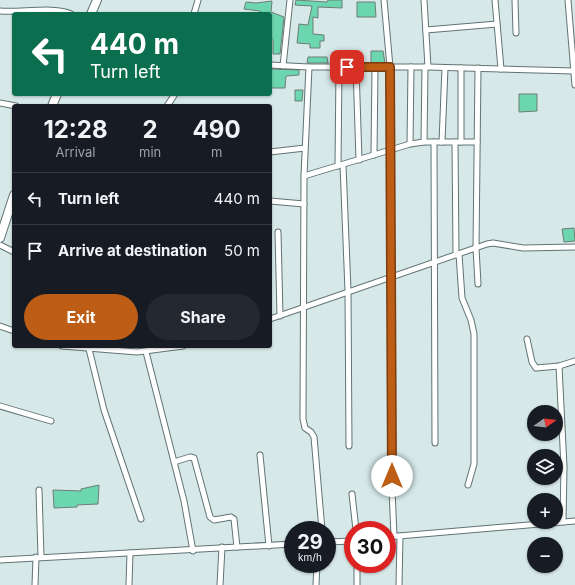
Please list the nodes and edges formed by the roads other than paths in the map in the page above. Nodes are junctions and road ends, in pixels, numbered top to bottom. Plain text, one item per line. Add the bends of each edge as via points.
1 (97, 0) edge
2 (198, 0) edge
3 (290, 0) edge
4 (384, 0) edge
5 (424, 0) edge
6 (495, 0) edge
7 (515, 0) edge
8 (568, 0) edge
9 (0, 11) edge
10 (18, 12) edge
11 (18, 12) edge
12 (64, 12) edge
13 (92, 12) edge
14 (195, 12) edge
15 (497, 24) junction
16 (426, 30) junction
17 (516, 33) dead end
18 (574, 52) edge
19 (272, 65) edge
20 (283, 66) junction
21 (309, 67) junction
22 (339, 67) junction
23 (356, 67) junction
24 (375, 67) junction
25 (390, 67) junction
26 (411, 67) junction
27 (426, 67) junction
28 (445, 68) junction
29 (461, 68) junction
30 (478, 68) junction
31 (501, 69) junction
32 (574, 71) junction
33 (575, 85) edge
34 (0, 103) edge
35 (12, 105) edge
36 (424, 142) junction
37 (434, 142) junction
38 (442, 142) junction
39 (458, 142) junction
40 (477, 142) junction
41 (410, 144) junction
42 (306, 148) junction
43 (390, 150) junction
44 (272, 152) edge
45 (374, 155) junction
46 (359, 160) junction
47 (341, 166) junction
48 (304, 176) junction
49 (12, 201) edge
50 (272, 201) edge
51 (304, 204) junction
52 (278, 232) dead end
53 (0, 238) edge
54 (0, 245) edge
55 (575, 247) edge
56 (476, 248) junction
57 (12, 251) edge
58 (457, 254) junction
59 (434, 262) junction
60 (391, 276) junction
61 (478, 284) dead end
62 (348, 292) junction
63 (304, 307) junction
64 (280, 316) junction
65 (272, 318) edge
66 (0, 326) edge
67 (12, 330) edge
68 (527, 339) dead end
69 (86, 348) edge
70 (165, 348) edge
71 (146, 352) junction
72 (575, 361) edge
73 (559, 366) junction
74 (0, 406) edge
75 (51, 421) dead end
76 (435, 443) dead end
77 (349, 446) dead end
78 (260, 454) dead end
79 (174, 462) junction
80 (468, 484) dead end
81 (38, 490) dead end
82 (352, 494) dead end
83 (141, 519) dead end
84 (321, 521) edge
85 (355, 521) edge
86 (393, 521) edge
87 (575, 521) edge
88 (564, 522) junction
89 (396, 536) edge
90 (400, 536) junction
91 (284, 545) edge
92 (269, 546) junction
93 (222, 547) junction
94 (237, 547) junction
95 (193, 551) junction
96 (130, 552) junction
97 (38, 557) junction
98 (0, 560) edge
99 (317, 573) edge
100 (357, 573) edge
101 (35, 585) edge
102 (129, 585) edge
103 (220, 585) edge
104 (316, 585) edge
105 (357, 585) edge
106 (399, 585) edge

1 - 13 main road
2 - 14 street
3 - 20 street
4 - 25 street
5 - 16 street
6 - 15 street
7 - 17 street
8 - 18 street
9 - 10 street
11 - 12 street
15 - 16 street
15 - 31 street
16 - 27 street
18 - 32 street
19 - 20 street
20 - 21 street
21 - 22 street
21 - 42 street
22 - 23 street
22 - 47 street
23 - 24 street
23 - 46 street
24 - 25 street
24 - 45 street
25 - 26 street
25 - 43 street
26 - 27 street
26 - 41 street
27 - 28 street
27 - 36 street
28 - 29 street
28 - 38 street
29 - 30 street
29 - 39 street
30 - 31 street
30 - 40 street
31 - 32 street
32 - 33 street
34 - 35 street
36 - 37 street
36 - 41 street
37 - 38 street
37 - 59 street
38 - 39 street
39 - 40 street
39 - 58 street
40 - 56 street
41 - 43 street
42 - 44 street
42 - 48 street
43 - 45 street
43 - 60 street
45 - 46 street
46 - 47 street
47 - 48 street
47 - 62 street
48 - 51 street
49 - 53 main road
50 - 51 street
51 - 63 street
52 - 64 street
54 - 57 street
55 - 56 street via 523,248 493,243
56 - 58 street
56 - 61 street
58 - 59 street
58 - 80 street via 462,298 474,334 474,464
59 - 60 street
59 - 76 street
60 - 62 street
60 - 86 street
62 - 63 street
62 - 77 street
63 - 64 street
63 - 84 street via 303,419 305,428 314,437
64 - 65 street
66 - 67 street
68 - 73 street via 532,362 536,368
69 - 71 street
69 - 83 street
70 - 71 street
71 - 79 street
72 - 73 street
73 - 88 street
74 - 75 street
78 - 92 street
79 - 94 street via 194,458 210,517 214,520 231,517 234,519
79 - 95 street
81 - 97 street
82 - 85 street
87 - 88 street
88 - 90 street
89 - 90 street
90 - 106 street
91 - 92 street
92 - 94 street
93 - 94 street
93 - 95 street
93 - 103 street
95 - 96 street
96 - 97 street
96 - 102 street
97 - 98 street
97 - 101 street
99 - 104 street
100 - 105 street

